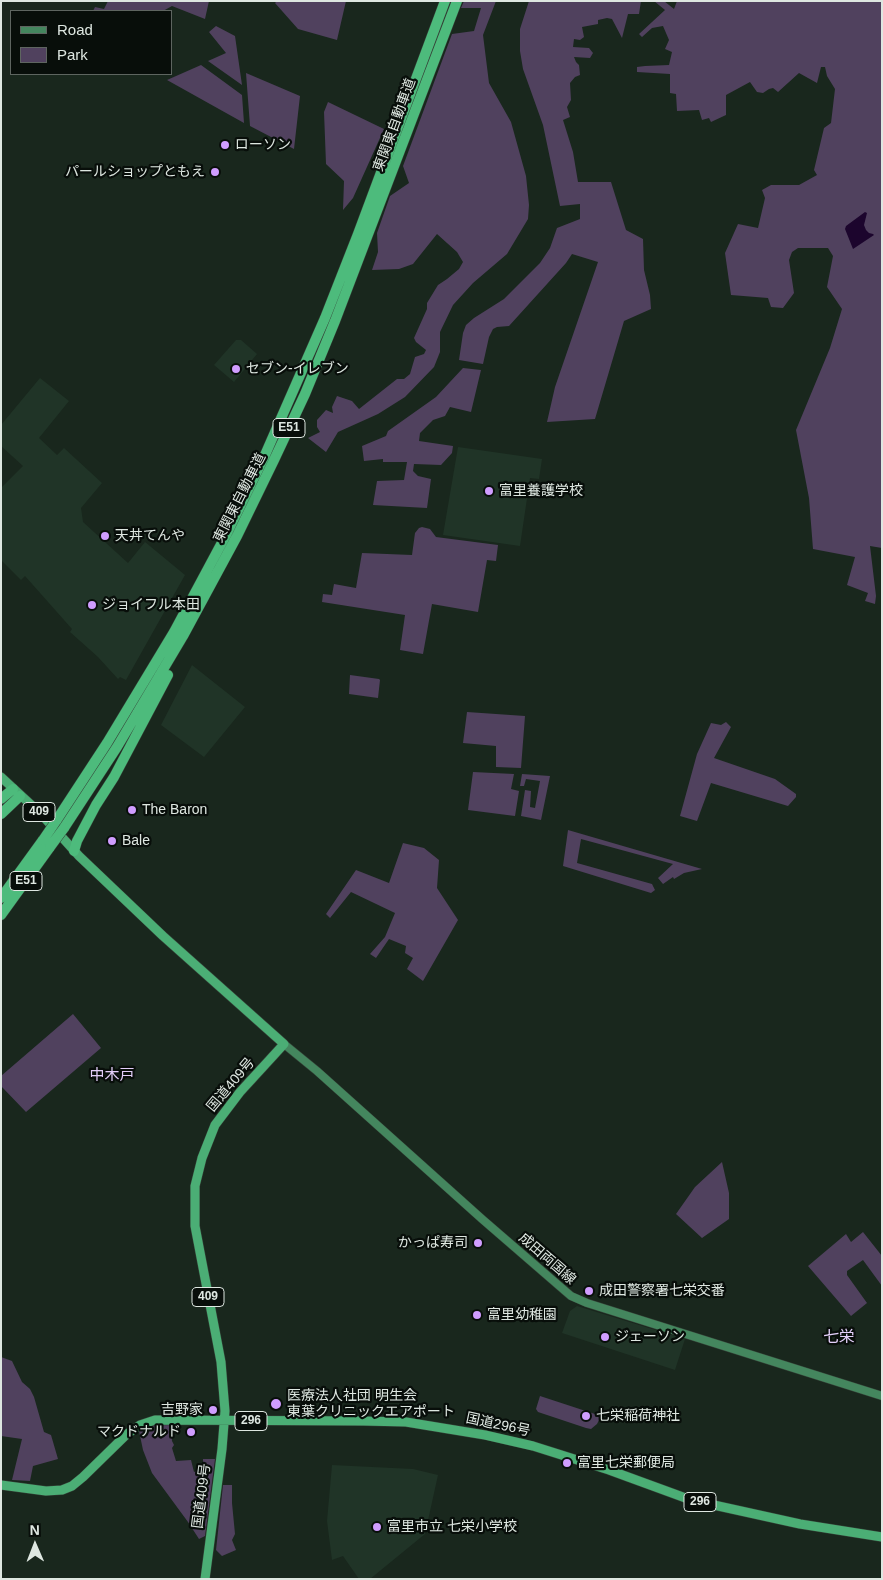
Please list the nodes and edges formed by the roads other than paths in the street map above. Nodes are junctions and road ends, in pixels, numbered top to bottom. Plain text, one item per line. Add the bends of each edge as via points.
1 (445, 1) edge
2 (457, 1) edge
3 (200, 606) junction
4 (1, 777) edge
5 (1, 783) edge
6 (15, 794) junction
7 (1, 799) edge
8 (1, 814) edge
9 (60, 824) junction
10 (47, 844) junction
11 (74, 851) junction
12 (1, 886) edge
13 (1, 898) edge
14 (1, 915) edge
15 (284, 1044) junction
16 (882, 1396) edge
17 (224, 1421) junction
18 (1, 1485) edge
19 (882, 1537) edge
20 (205, 1579) edge

1 - 9 highway, 東関東自動車道 / E51 via 325,318 260,464 174,632
2 - 3 highway, 東関東自動車道 / E51 via 305,394
3 - 9 highway, 東関東自動車道 / E51 via 135,718
3 - 11 highway via 185,644
4 - 6 highway, 409
5 - 6 highway, 409
6 - 7 highway
6 - 8 highway
6 - 11 highway, 409 via 41,814
9 - 10 highway, 東関東自動車道 / E51, bridge
10 - 12 highway
10 - 13 highway, 東関東自動車道 / E51
10 - 14 highway, 東関東自動車道 / E51
11 - 15 highway, 409
15 - 16 main road, 成田両国線 via 571,1296
15 - 17 highway, 国道409号 / 409 via 240,1092 215,1126 195,1186 195,1226 221,1362
17 - 18 highway, 国道296号 / 296 via 147,1422 127,1434 78,1482 62,1490
17 - 19 highway, 国道296号 / 296 via 425,1424 533,1446 691,1500 800,1524
17 - 20 highway, 国道409号 / 409

